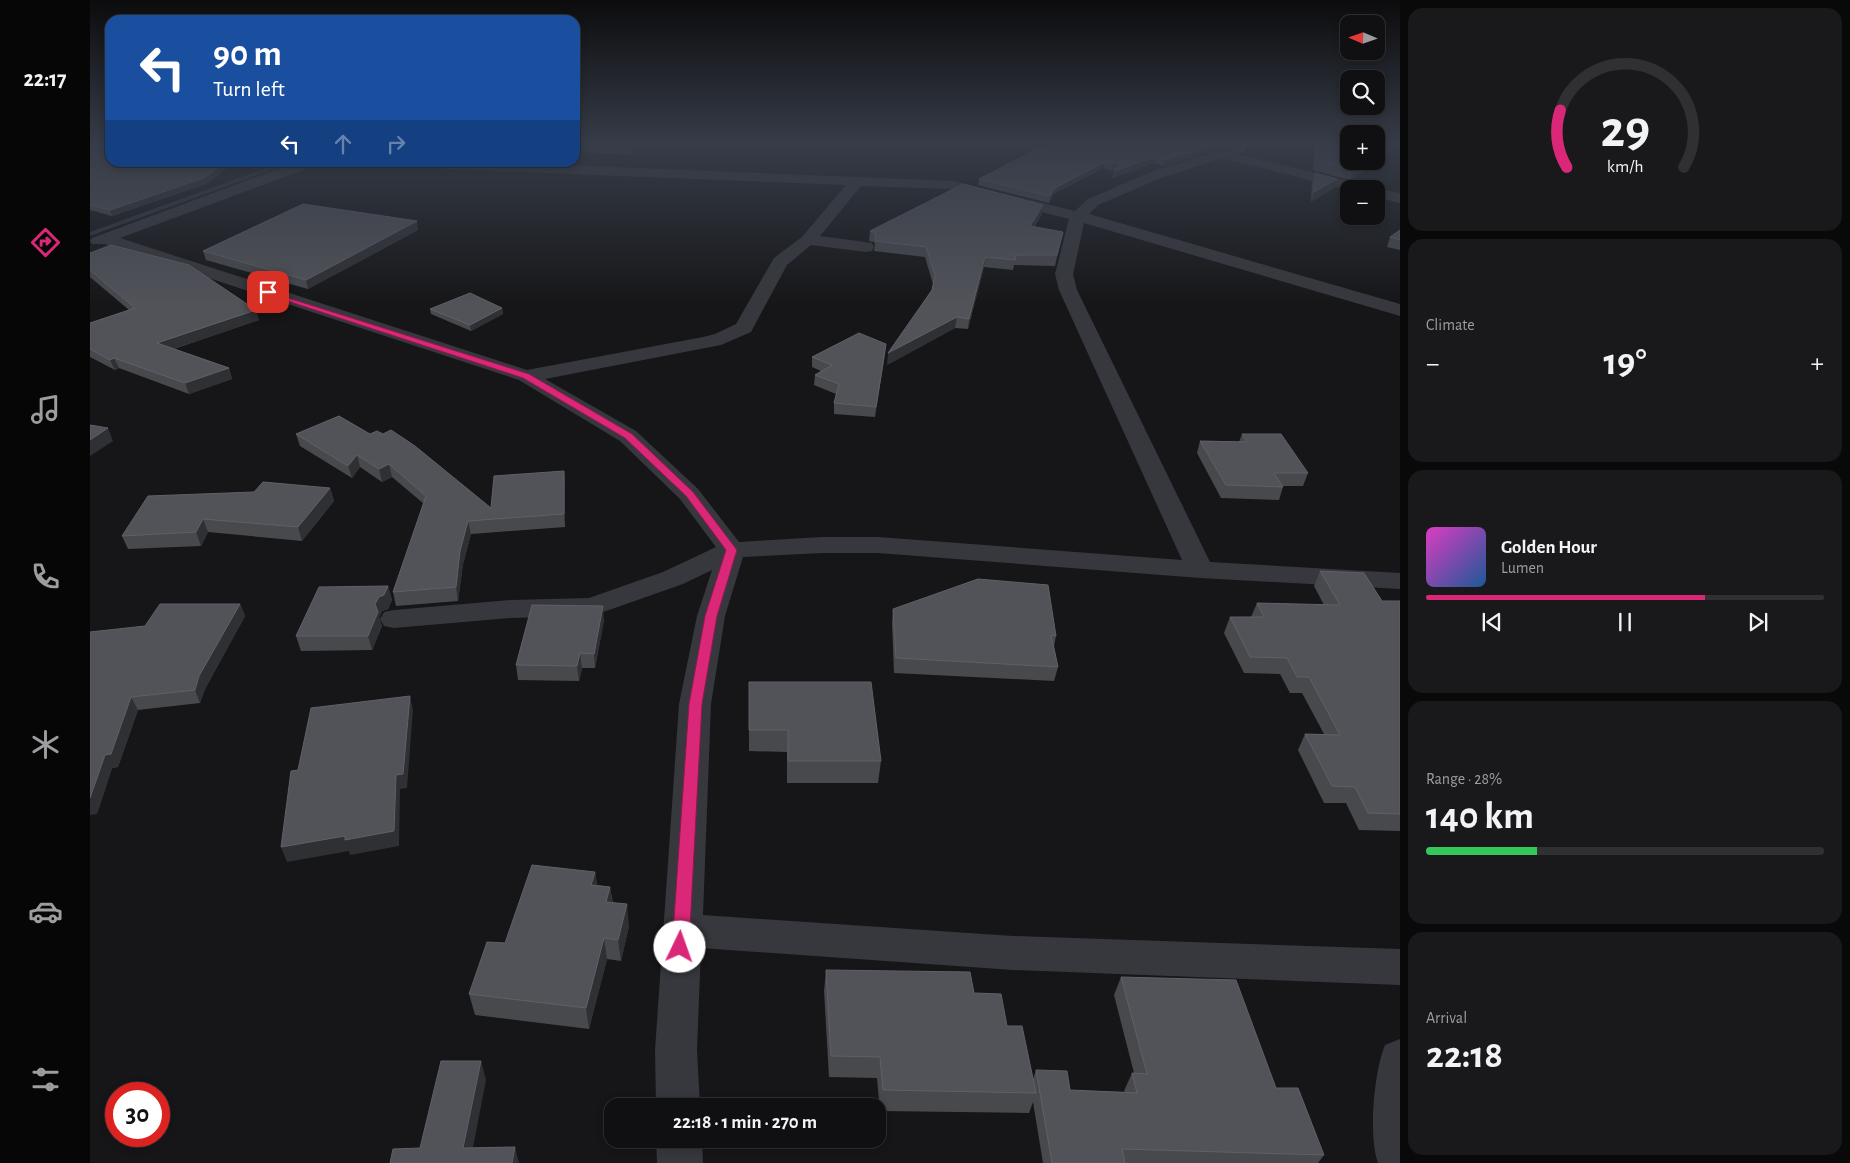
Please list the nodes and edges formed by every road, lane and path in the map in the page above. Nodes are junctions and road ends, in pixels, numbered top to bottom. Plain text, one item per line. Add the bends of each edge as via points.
1 (218, 196) edge
2 (844, 196) edge
3 (998, 196) edge
4 (1106, 196) edge
5 (1078, 216) junction
6 (808, 240) junction
7 (97, 241) edge
8 (866, 247) dead end
9 (1400, 310) edge
10 (526, 376) junction
11 (732, 550) junction
12 (1200, 570) junction
13 (1400, 580) edge
14 (394, 619) dead end
15 (681, 930) junction
16 (1400, 967) edge
17 (1400, 1060) edge
18 (678, 1098) edge
19 (679, 1148) edge
20 (1400, 1160) edge
21 (680, 1163) edge

1 - 7 street
2 - 6 street
3 - 5 street
4 - 5 street via 1093,202
5 - 9 street
5 - 12 street via 1064,274 1068,290
6 - 8 street
6 - 10 street via 780,262 744,328 738,332 704,343
7 - 10 street
10 - 11 street via 628,436 690,494
11 - 12 street via 878,545
11 - 14 street via 673,578 592,606
11 - 15 street via 711,616 695,704
12 - 13 street
15 - 16 street via 1013,953
15 - 18 street via 676,1050
17 - 20 street via 1395,1135
19 - 21 street

